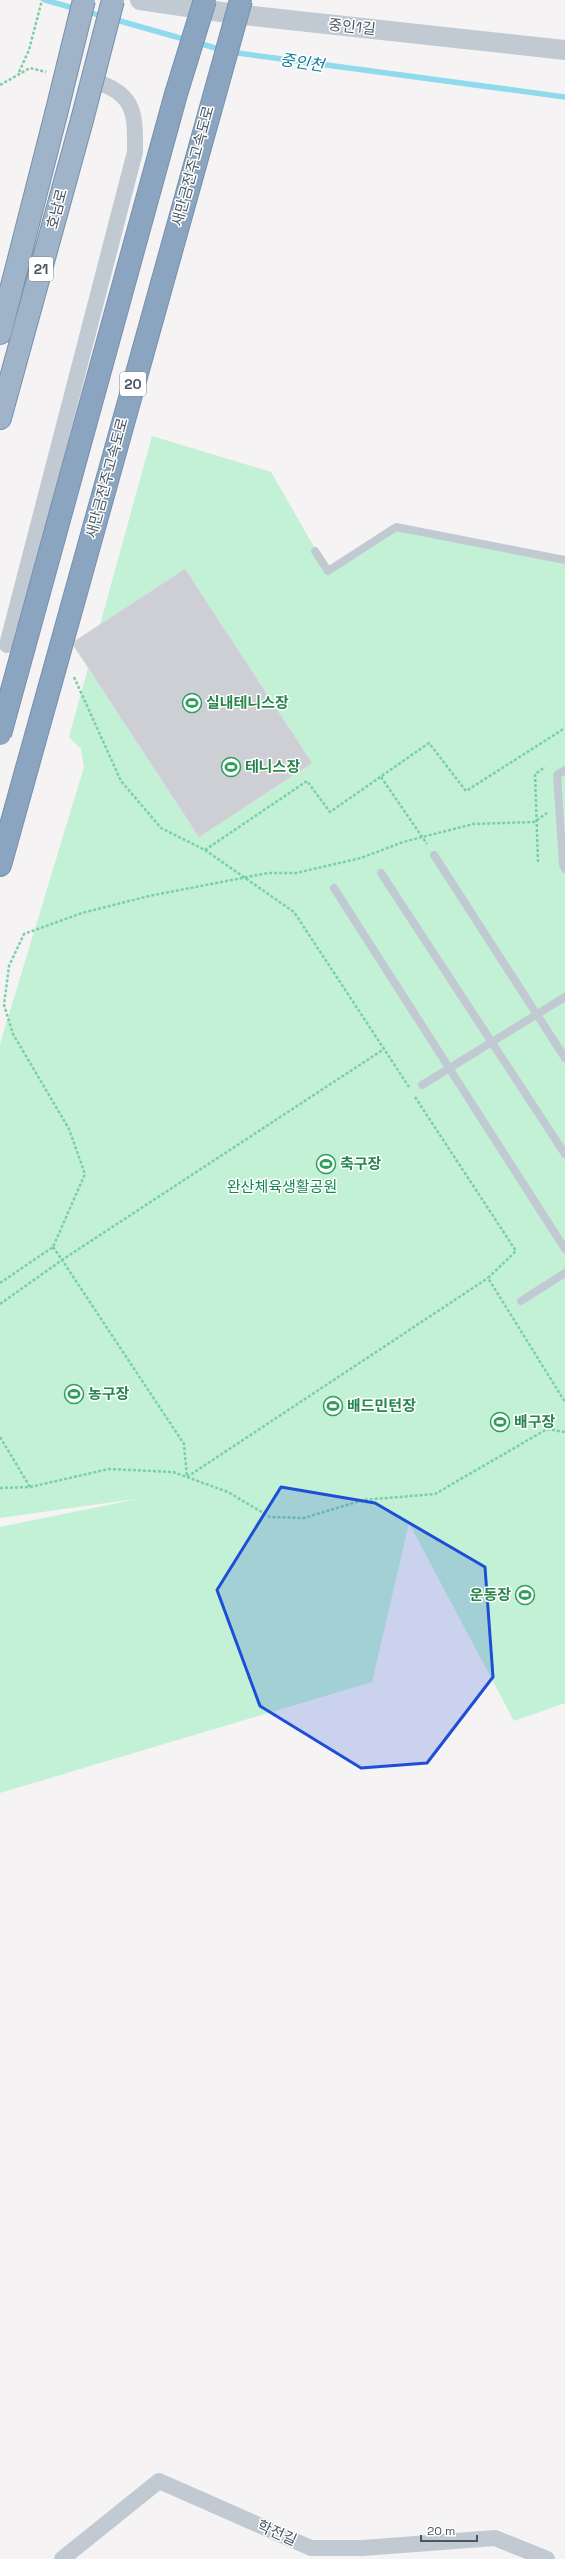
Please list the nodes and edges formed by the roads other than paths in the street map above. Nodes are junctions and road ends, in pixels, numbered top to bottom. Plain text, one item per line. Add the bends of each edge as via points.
1 (84, 0) edge
2 (113, 0) edge
3 (140, 0) edge
4 (205, 0) edge
5 (241, 0) edge
6 (565, 50) edge
7 (100, 83) dead end
8 (0, 333) edge
9 (0, 418) edge
10 (315, 551) dead end
11 (565, 560) edge
12 (7, 645) dead end
13 (0, 734) edge
14 (565, 770) edge
15 (434, 855) road end
16 (0, 865) edge
17 (565, 869) edge
18 (381, 873) dead end
19 (334, 888) dead end
20 (565, 997) edge
21 (537, 1014) junction
22 (492, 1042) junction
23 (565, 1058) edge
24 (449, 1068) junction
25 (422, 1085) dead end
26 (565, 1154) edge
27 (565, 1249) edge
28 (565, 1272) edge
29 (522, 1301) dead end
30 (62, 2559) edge
31 (547, 2559) edge

1 - 8 highway, 호남로 / 21, bridge
2 - 9 highway, 호남로 / 21, bridge
3 - 6 street, 중인1길 via 235,14
4 - 13 highway, 20, bridge via 176,94
5 - 16 highway, 새만금전주고속도로 / 20, bridge
7 - 12 street via 116,88 126,98 135,114 135,152
10 - 11 lane via 328,571 396,527
14 - 17 lane via 557,775
15 - 21 lane
18 - 22 lane
19 - 24 lane
20 - 21 lane
21 - 22 lane
21 - 23 lane
22 - 24 lane
22 - 26 lane
24 - 25 lane
24 - 27 lane
28 - 29 lane
30 - 31 street, 학전길 via 159,2481 311,2548 363,2548 495,2538

